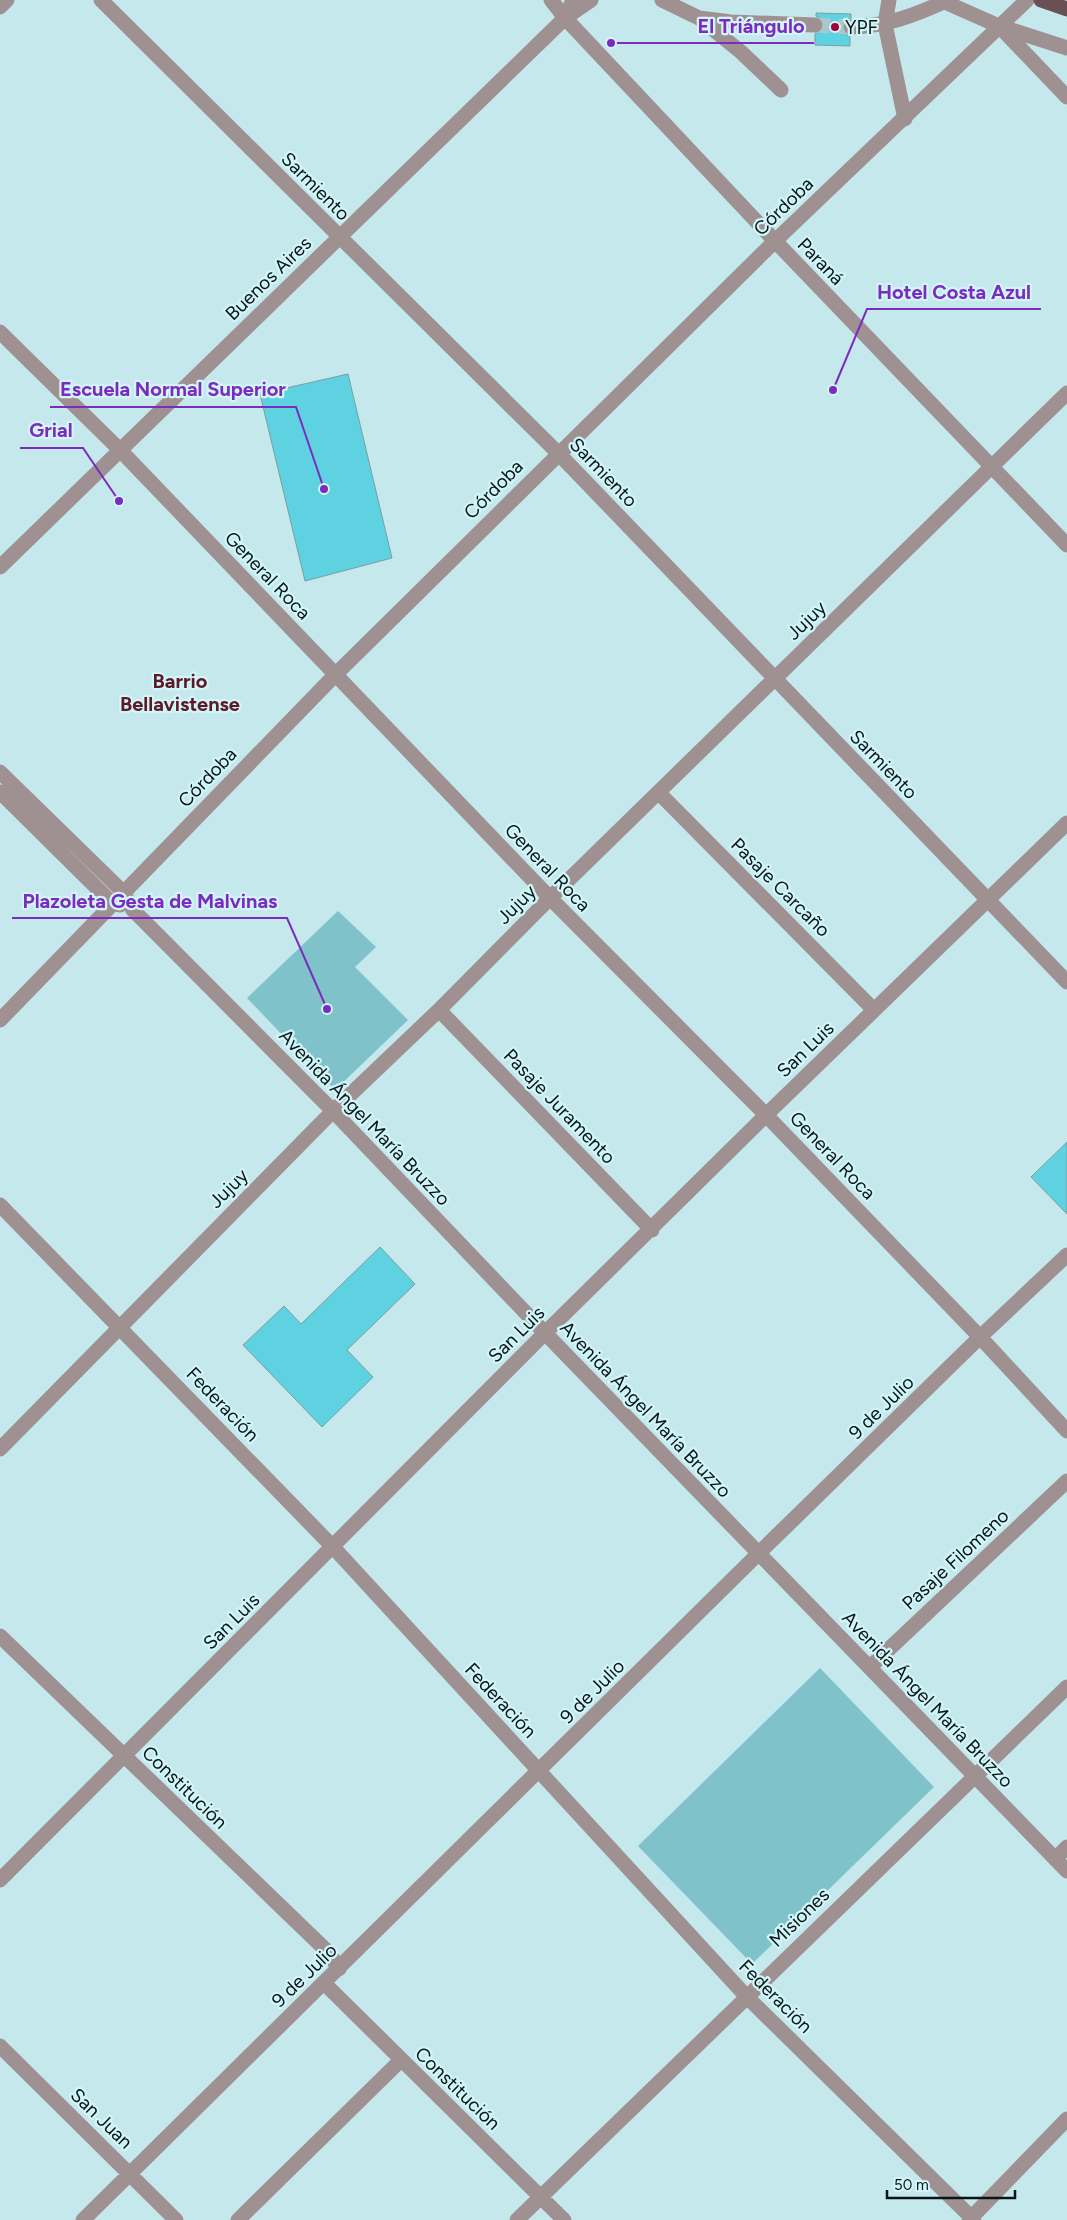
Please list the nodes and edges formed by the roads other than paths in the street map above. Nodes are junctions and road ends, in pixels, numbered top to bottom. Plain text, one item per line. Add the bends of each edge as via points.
1 (7, 0) edge
2 (101, 0) edge
3 (551, 0) edge
4 (572, 0) edge
5 (591, 0) edge
6 (662, 0) edge
7 (889, 0) edge
8 (1027, 0) edge
9 (1040, 0) edge
10 (943, 1) edge
11 (0, 8) edge
12 (1067, 9) edge
13 (565, 18) junction
14 (699, 18) junction
15 (885, 24) junction
16 (815, 25) tunnel mouth
17 (999, 26) junction
18 (850, 27) tunnel mouth
19 (1067, 48) edge
20 (781, 90) dead end
21 (1067, 97) edge
22 (905, 119) junction
23 (339, 237) junction
24 (775, 242) junction
25 (0, 332) edge
26 (1067, 393) edge
27 (120, 450) junction
28 (558, 453) junction
29 (991, 466) junction
30 (1067, 545) edge
31 (0, 567) edge
32 (336, 674) junction
33 (774, 679) junction
34 (0, 772) edge
35 (0, 792) edge
36 (660, 793) junction
37 (1067, 823) edge
38 (118, 897) junction
39 (550, 898) junction
40 (988, 900) junction
41 (1067, 982) edge
42 (439, 1010) junction
43 (874, 1010) junction
44 (0, 1020) edge
45 (333, 1111) junction
46 (766, 1115) junction
47 (0, 1205) edge
48 (652, 1230) junction
49 (1067, 1255) edge
50 (120, 1326) junction
51 (545, 1333) junction
52 (980, 1337) junction
53 (1067, 1431) edge
54 (0, 1449) edge
55 (1067, 1481) edge
56 (333, 1547) junction
57 (759, 1553) junction
58 (0, 1636) edge
59 (870, 1667) junction
60 (1067, 1687) edge
61 (124, 1756) junction
62 (539, 1771) junction
63 (974, 1776) junction
64 (1067, 1847) edge
65 (1055, 1859) junction
66 (1067, 1871) edge
67 (0, 1880) edge
68 (339, 1969) junction
69 (324, 1984) junction
70 (746, 1996) junction
71 (0, 2046) edge
72 (401, 2060) junction
73 (1067, 2119) edge
74 (131, 2173) junction
75 (541, 2197) junction
76 (971, 2219) edge
77 (83, 2220) edge
78 (176, 2220) edge
79 (238, 2220) edge
80 (517, 2220) edge
81 (564, 2220) edge

1 - 11 street
2 - 23 street, Sarmiento
3 - 13 street, Paraná
4 - 13 street, Buenos Aires
5 - 13 street, Buenos Aires
6 - 14 street
7 - 15 street
8 - 17 street, Córdoba
9 - 12 main road
10 - 15 street via 912,16
10 - 17 street
13 - 23 street, Buenos Aires
13 - 24 street, Paraná
14 - 16 street
14 - 20 street
15 - 18 street
15 - 22 street
17 - 19 street
17 - 21 street
17 - 22 street, Córdoba
22 - 24 street, Córdoba
23 - 27 street, Buenos Aires
23 - 28 street, Sarmiento
24 - 28 street, Córdoba
24 - 29 street, Paraná
25 - 27 street, General Roca
26 - 29 street, Jujuy
27 - 31 street, Buenos Aires
27 - 32 street, General Roca
28 - 32 street, Córdoba
28 - 33 street, Sarmiento
29 - 30 street, Paraná
29 - 33 street, Jujuy
32 - 38 street, Córdoba
32 - 39 street, General Roca
33 - 36 street, Jujuy
33 - 40 street, Sarmiento
34 - 38 street, Avenida Ángel María Bruzzo
35 - 38 street, Avenida Ángel María Bruzzo
36 - 39 street, Jujuy
36 - 43 street, Pasaje Carcaño
37 - 40 street, San Luis
38 - 44 street, Córdoba
38 - 45 street, Avenida Ángel María Bruzzo
39 - 42 street, Jujuy
39 - 46 street, General Roca
40 - 41 street, Sarmiento
40 - 43 street, San Luis
42 - 45 street, Jujuy
42 - 48 street, Pasaje Juramento
43 - 46 street, San Luis
45 - 50 street, Jujuy
45 - 51 street, Avenida Ángel María Bruzzo
46 - 48 street, San Luis
46 - 52 street, General Roca
47 - 50 street, Federación
48 - 51 street, San Luis
49 - 52 street, 9 de Julio
50 - 54 street, Jujuy
50 - 56 street, Federación
51 - 56 street, San Luis
51 - 57 street, Avenida Ángel María Bruzzo
52 - 53 street, General Roca
52 - 57 street, 9 de Julio
55 - 59 street, Pasaje Filomeno
56 - 61 street, San Luis
56 - 62 street, Federación
57 - 59 street, Avenida Ángel María Bruzzo
57 - 62 street, 9 de Julio
58 - 61 street, Constitución
59 - 63 street, Avenida Ángel María Bruzzo
60 - 63 street, Misiones
61 - 67 street, San Luis
61 - 68 street, Constitución via 329,1953
62 - 68 street, 9 de Julio
62 - 70 street, Federación
63 - 65 street, Avenida Ángel María Bruzzo
63 - 70 street, Misiones
64 - 65 street
65 - 66 street, Avenida Ángel María Bruzzo
68 - 69 street, 9 de Julio
69 - 72 street, Constitución
69 - 74 street, 9 de Julio
70 - 75 street, Misiones
70 - 76 street, Federación
71 - 74 street, San Juan
72 - 75 street, Constitución
72 - 79 street
73 - 76 street
74 - 77 street, 9 de Julio
74 - 78 street, San Juan
75 - 80 street, Misiones
75 - 81 street, Constitución

